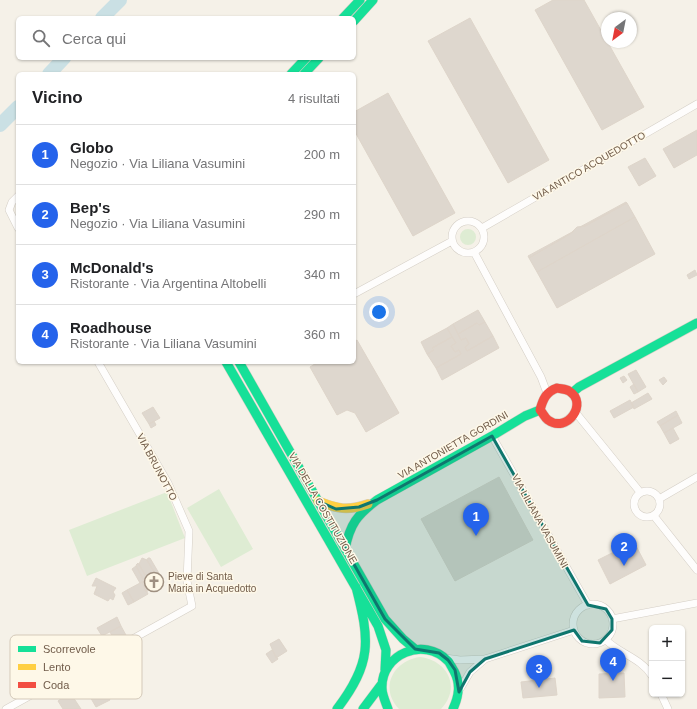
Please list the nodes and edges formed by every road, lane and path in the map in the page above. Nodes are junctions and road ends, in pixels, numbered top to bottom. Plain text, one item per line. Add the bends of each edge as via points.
1 (360, 0) edge
2 (373, 0) edge
3 (345, 16) edge
4 (356, 18) edge
5 (304, 60) edge
6 (317, 60) edge
7 (293, 72) edge
8 (306, 72) edge
9 (697, 104) edge
10 (16, 198) edge
11 (16, 224) edge
12 (482, 228) junction
13 (452, 241) junction
14 (474, 252) junction
15 (356, 293) edge
16 (697, 323) edge
17 (99, 364) edge
18 (227, 364) edge
19 (240, 364) edge
20 (547, 393) junction
21 (572, 393) junction
22 (540, 410) junction
23 (576, 413) junction
24 (492, 436) junction
25 (697, 477) edge
26 (640, 492) junction
27 (659, 498) junction
28 (377, 500) junction
29 (318, 501) junction
30 (654, 516) junction
31 (345, 549) junction
32 (697, 570) edge
33 (356, 587) junction
34 (697, 603) edge
35 (588, 605) junction
36 (612, 619) junction
37 (574, 630) junction
38 (140, 635) edge
39 (606, 640) junction
40 (415, 649) junction
41 (444, 657) junction
42 (485, 659) junction
43 (385, 670) junction
44 (649, 671) edge
45 (381, 685) junction
46 (459, 692) junction
47 (662, 697) edge
48 (24, 699) edge
49 (6, 709) edge
50 (337, 709) edge
51 (363, 709) edge
52 (388, 709) edge
53 (452, 709) edge
54 (668, 709) edge

1 - 3 main road
2 - 4 main road
5 - 7 main road
6 - 8 main road
9 - 12 street, VIA ANTICO ACQUEDOTTO
10 - 11 street via 9,210
12 - 13 street via 474,221 459,223 453,231
12 - 14 street via 484,239
13 - 14 street via 459,250
13 - 15 street
14 - 20 street via 541,377
16 - 21 main road
17 - 38 street, VIA BRUNOTTO via 168,484 189,531 187,581 192,606
18 - 33 main road, VIA DELLA COSTITUZIONE
19 - 29 main road
20 - 21 main road via 562,388
20 - 22 main road
21 - 23 main road via 576,401
22 - 23 main road via 549,420 558,423 570,420
22 - 24 main road, VIA ANTONIETTA GORDINI
23 - 26 street
24 - 28 main road, VIA ANTONIETTA GORDINI
24 - 35 street, VIA LILIANA VASUMINI
25 - 27 street
26 - 27 street via 653,492
26 - 30 street via 633,502 635,511 645,517
27 - 30 street via 660,506
28 - 29 main road, VIA ANTONIETTA GORDINI via 348,509 336,509
28 - 31 main road, VIA ANTONIETTA GORDINI via 354,520 348,531
29 - 31 main road
30 - 32 street
31 - 40 main road via 385,619 398,635
33 - 43 main road, VIA DELLA COSTITUZIONE via 378,626 386,650
33 - 50 main road via 366,630 365,655 354,687
34 - 36 street
35 - 36 street via 594,604 606,609
35 - 37 street via 575,617
36 - 39 street via 612,630
37 - 39 street via 577,636 588,643
37 - 42 street
39 - 44 street via 639,661
40 - 41 main road via 427,649
40 - 43 main road via 398,656
41 - 42 street via 460,660
41 - 46 main road via 455,670
42 - 46 street via 470,672
43 - 45 main road, VIA DELLA COSTITUZIONE
45 - 51 main road
45 - 52 main road via 382,699
46 - 53 main road
47 - 54 street
48 - 49 street, VIA BRUNOTTO

